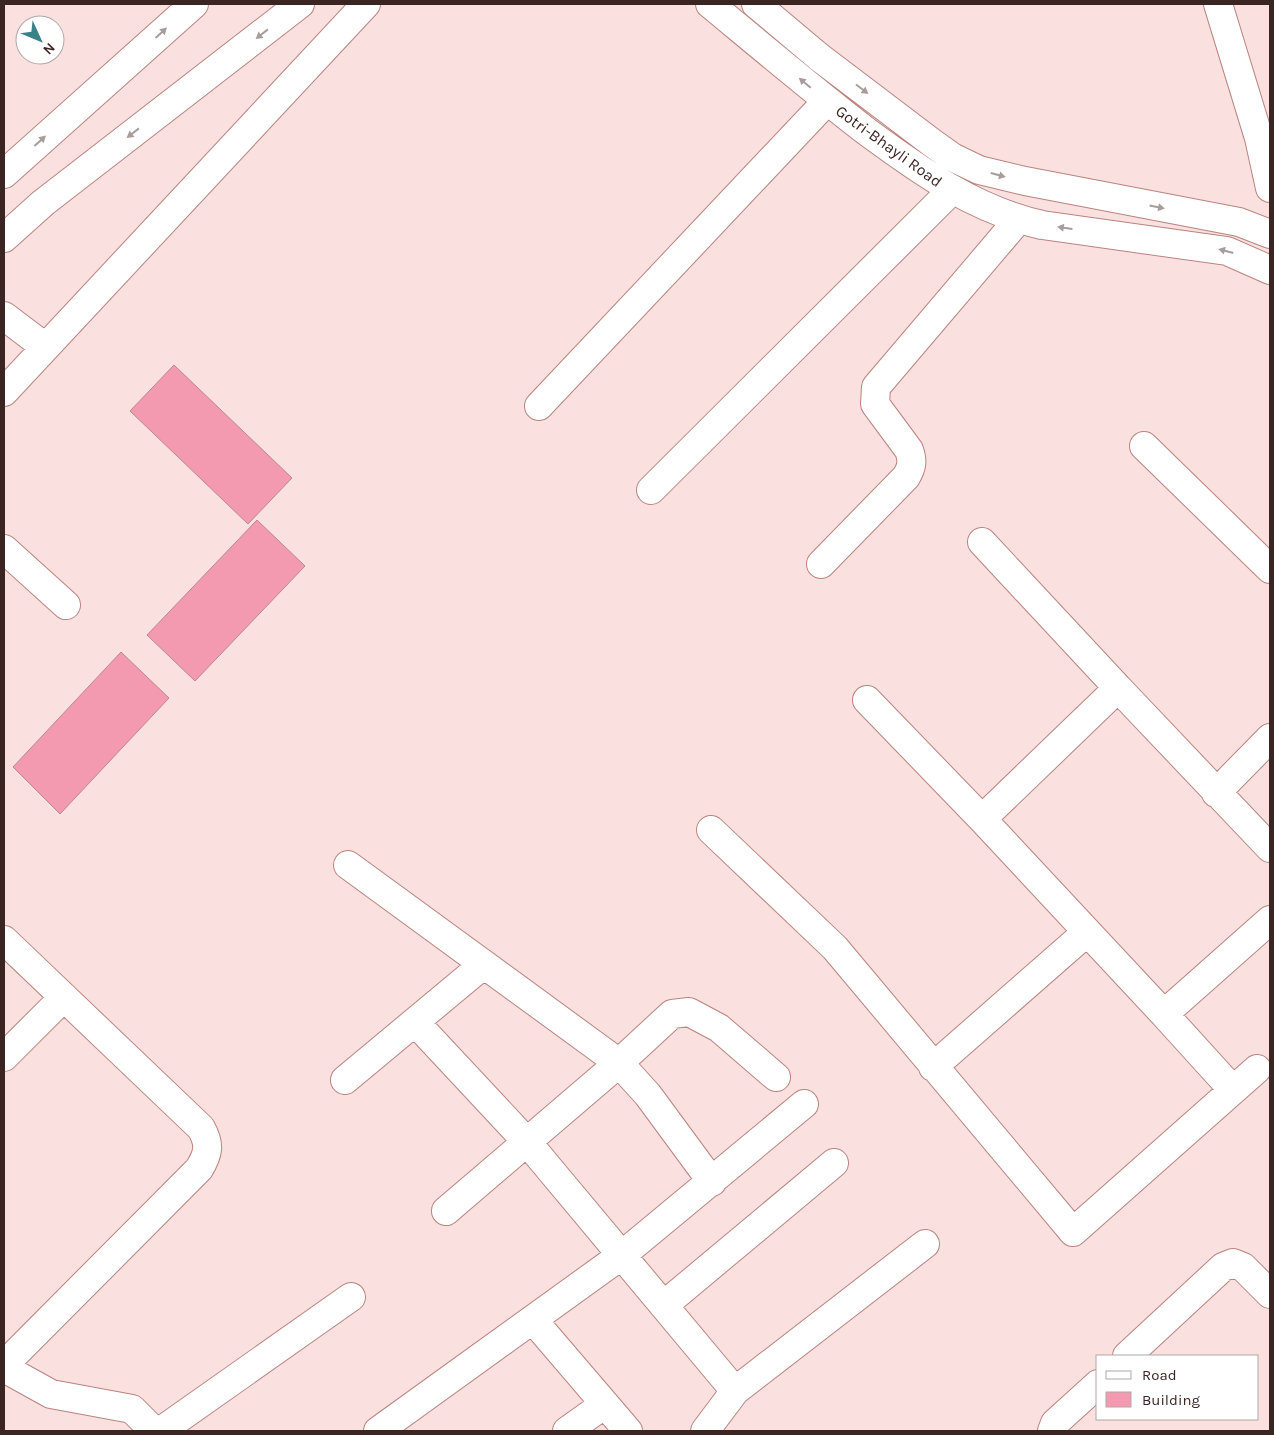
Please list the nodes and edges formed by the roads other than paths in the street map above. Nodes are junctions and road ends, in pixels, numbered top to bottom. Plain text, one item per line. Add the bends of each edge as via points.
1 (194, 4) edge
2 (300, 4) edge
3 (366, 4) edge
4 (710, 4) edge
5 (756, 4) edge
6 (1218, 4) edge
7 (827, 101) junction
8 (4, 174) edge
9 (1270, 188) edge
10 (952, 190) junction
11 (1018, 220) junction
12 (1270, 234) edge
13 (4, 238) edge
14 (1270, 270) edge
15 (4, 316) edge
16 (45, 348) junction
17 (4, 392) edge
18 (539, 406) dead end
19 (1144, 446) dead end
20 (651, 490) dead end
21 (982, 542) dead end
22 (4, 548) edge
23 (821, 564) dead end
24 (1270, 569) edge
25 (66, 605) dead end
26 (1118, 688) junction
27 (867, 700) dead end
28 (1270, 738) edge
29 (1216, 793) junction
30 (982, 819) junction
31 (711, 830) dead end
32 (1270, 848) edge
33 (348, 865) dead end
34 (1270, 920) edge
35 (1087, 932) junction
36 (4, 940) edge
37 (483, 965) junction
38 (64, 997) junction
39 (1164, 1014) junction
40 (415, 1022) junction
41 (4, 1057) edge
42 (619, 1063) junction
43 (933, 1067) junction
44 (1266, 1069) edge
45 (776, 1077) dead end
46 (345, 1080) dead end
47 (1233, 1090) junction
48 (804, 1104) dead end
49 (528, 1142) junction
50 (834, 1163) dead end
51 (712, 1182) junction
52 (446, 1211) dead end
53 (925, 1244) dead end
54 (622, 1255) junction
55 (1270, 1294) edge
56 (351, 1297) dead end
57 (664, 1305) junction
58 (533, 1320) junction
59 (1128, 1355) edge
60 (4, 1367) edge
61 (1096, 1386) edge
62 (735, 1391) junction
63 (605, 1404) junction
64 (154, 1431) edge
65 (161, 1431) edge
66 (378, 1431) edge
67 (567, 1431) edge
68 (628, 1431) edge
69 (705, 1431) edge
70 (1052, 1431) edge

8 -> 1 street
2 -> 13 street via 44,203
3 - 16 street
7 -> 4 street, Gotri-Bhayli Road
5 -> 12 street, Gotri-Bhayli Road via 819,57 931,142 979,170 1239,222
6 - 9 street via 1259,138
7 - 10 street, Gotri-Bhayli Road via 921,172
7 - 18 street
10 - 11 street, Gotri-Bhayli Road
10 - 20 street
14 -> 11 street, Gotri-Bhayli Road via 1227,250
11 - 23 street via 876,387 875,404 909,450 911,469
15 - 16 street
16 - 17 street
19 - 24 street
21 - 26 street
22 - 25 street
26 - 29 street
26 - 30 street
27 - 30 street
28 - 29 street
29 - 32 street
30 - 35 street
31 - 43 street via 835,948
33 - 37 street
34 - 39 street
35 - 39 street
35 - 43 street
36 - 38 street
37 - 40 street
37 - 42 street
38 - 41 street
38 - 60 street via 201,1128 208,1140 207,1156 199,1169
39 - 47 street
40 - 46 street
40 - 49 street
42 - 45 street via 672,1014 689,1012 719,1028
42 - 49 street
42 - 51 street via 648,1095
43 - 47 street via 1073,1232
44 - 47 street
48 - 51 street
49 - 52 street
49 - 54 street
50 - 57 street
51 - 54 street
53 - 62 street
54 - 57 street
54 - 58 street
55 - 59 street via 1243,1267 1233,1263 1223,1267
56 - 65 street
57 - 62 street
58 - 63 street
58 - 66 street
60 - 64 street via 51,1394 132,1409
61 - 70 street via 1055,1423
62 - 69 street
63 - 67 street
63 - 68 street

